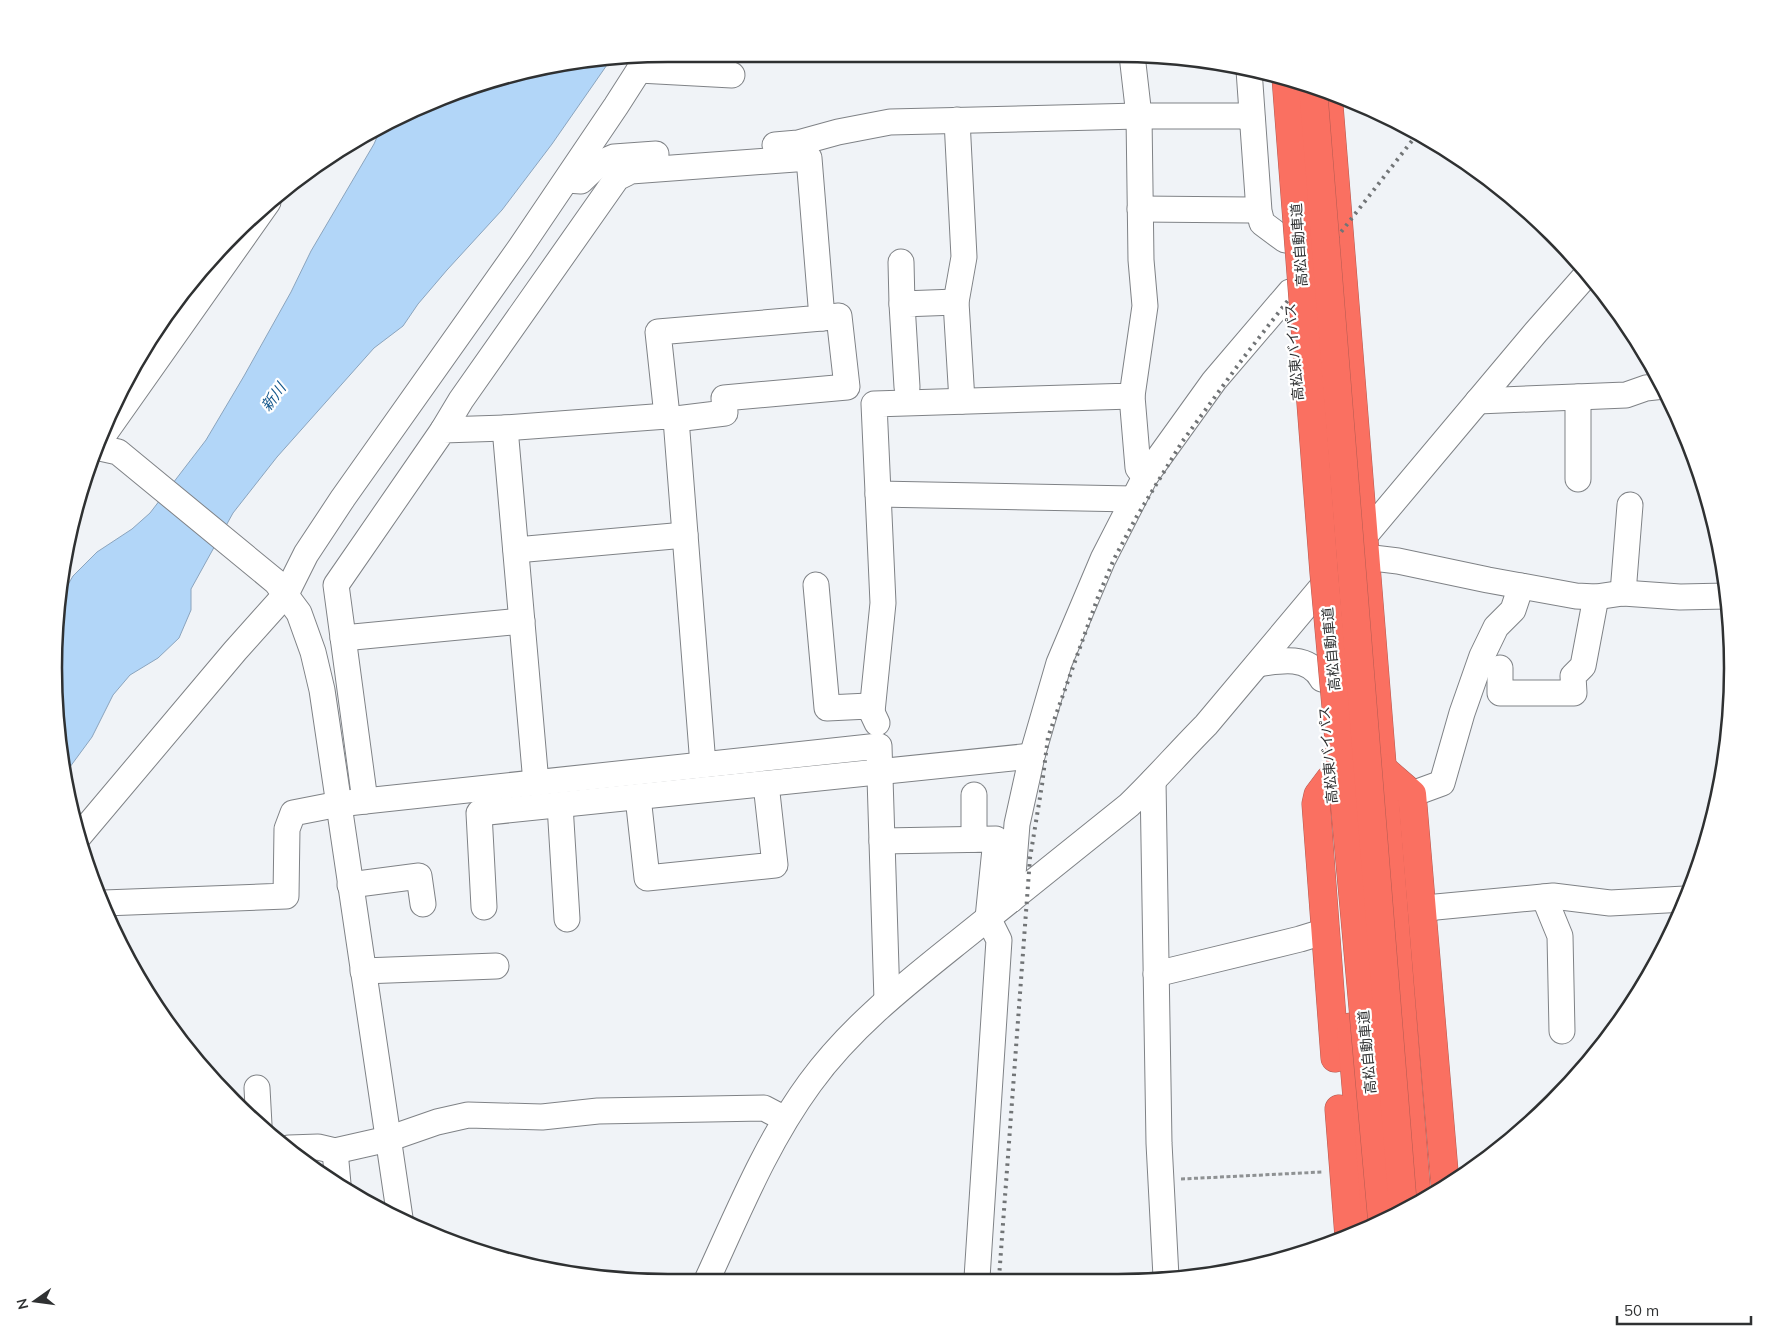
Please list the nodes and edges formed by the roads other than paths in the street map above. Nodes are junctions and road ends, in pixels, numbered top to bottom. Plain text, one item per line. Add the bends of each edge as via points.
1 (643, 63) edge
2 (644, 63) edge
3 (1133, 63) edge
4 (732, 75) dead end
5 (1249, 77) edge
6 (1274, 82) edge
7 (1287, 86) edge
8 (1315, 95) edge
9 (1329, 101) edge
10 (1139, 116) junction
11 (1252, 118) junction
12 (957, 120) junction
13 (566, 180) junction
14 (1140, 209) junction
15 (1250, 210) dead end
16 (1286, 240) junction
17 (238, 242) edge
18 (901, 262) dead end
19 (1583, 279) edge
20 (1290, 292) junction
21 (956, 302) junction
22 (902, 304) junction
23 (822, 318) junction
24 (139, 375) edge
25 (135, 382) edge
26 (907, 387) dead end
27 (1655, 387) edge
28 (1132, 396) junction
29 (1578, 397) junction
30 (962, 401) junction
31 (1478, 401) junction
32 (672, 417) junction
33 (505, 428) junction
34 (443, 430) junction
35 (107, 444) edge
36 (1145, 477) junction
37 (1578, 479) dead end
38 (878, 494) junction
39 (1133, 499) junction
40 (1630, 504) dead end
41 (685, 536) junction
42 (1364, 548) junction
43 (516, 550) junction
44 (816, 585) dead end
45 (1521, 586) junction
46 (281, 588) junction
47 (1623, 593) junction
48 (1720, 596) edge
49 (1315, 597) junction
50 (1596, 597) junction
51 (522, 621) junction
52 (343, 638) junction
53 (1258, 664) junction
54 (1500, 668) dead end
55 (1322, 680) junction
56 (872, 712) junction
57 (879, 746) junction
58 (1032, 756) junction
59 (703, 765) junction
60 (1382, 768) junction
61 (880, 772) junction
62 (1330, 779) junction
63 (1154, 781) junction
64 (536, 783) junction
65 (766, 784) junction
66 (1412, 794) junction
67 (974, 795) dead end
68 (638, 797) junction
69 (338, 800) junction
70 (365, 801) junction
71 (560, 805) junction
72 (84, 829) edge
73 (974, 839) junction
74 (882, 841) junction
75 (350, 885) junction
76 (1544, 897) junction
77 (1678, 899) edge
78 (1011, 900) junction
79 (111, 904) edge
80 (423, 904) dead end
81 (484, 907) dead end
82 (1422, 911) junction
83 (988, 918) junction
84 (567, 919) dead end
85 (1326, 931) junction
86 (496, 966) dead end
87 (363, 971) junction
88 (1156, 974) junction
89 (887, 1000) junction
90 (1562, 1031) dead end
91 (257, 1088) dead end
92 (1439, 1109) junction
93 (1410, 1111) junction
94 (258, 1113) edge
95 (785, 1119) junction
96 (388, 1139) junction
97 (299, 1148) edge
98 (335, 1151) junction
99 (337, 1174) edge
100 (1445, 1178) edge
101 (1417, 1195) edge
102 (1403, 1203) edge
103 (399, 1210) edge
104 (1382, 1213) edge
105 (1367, 1220) edge
106 (1348, 1228) edge
107 (1166, 1271) edge
108 (710, 1274) edge
109 (977, 1274) edge

1 - 13 street
2 - 4 street
3 - 10 street
5 - 11 street
6 - 16 highway, 高松東バイパス
7 - 104 highway, 高松自動車道, bridge via 1324,573
8 - 102 highway, 高松自動車道, bridge
9 - 42 highway
10 - 11 street
10 - 12 street
10 - 14 street
11 - 16 street via 1262,222
12 - 13 street via 890,122 798,143 614,157 600,163 581,181
12 - 21 street via 964,257
13 - 46 street
14 - 15 street
14 - 28 street via 1145,306
16 - 20 highway, 高松東バイパス
17 - 24 street
18 - 22 street
19 - 31 street
20 - 36 street via 1214,381
20 - 49 highway, 高松東バイパス
21 - 22 street
21 - 30 street
22 - 26 street
23 - 32 street via 658,332
23 - 32 street via 839,316 847,387 724,398 726,413
23 - 34 street via 809,158 631,171 617,178
25 - 35 street
27 - 29 street via 1626,395
28 - 30 street
28 - 36 street via 1138,468
29 - 31 street
29 - 37 street
30 - 38 street via 874,404
31 - 42 street
32 - 33 street
32 - 41 street
33 - 34 street
33 - 43 street
34 - 52 street via 336,586
35 - 46 street
36 - 39 street
38 - 39 street
38 - 56 street via 883,603
39 - 58 street via 1099,568 1059,663
40 - 47 street
41 - 43 street
41 - 59 street
42 - 45 street via 1398,561
42 - 49 street
42 - 60 highway
43 - 51 street
44 - 56 street via 827,708 869,706
45 - 50 street
45 - 66 street via 1513,610 1496,628 1482,656 1442,783
46 - 69 street via 299,613 315,662
46 - 72 street via 235,651
47 - 48 street
47 - 50 street
49 - 53 street
49 - 55 highway, 高松東バイパス
50 - 54 street via 1583,666 1573,676 1574,693 1500,693
51 - 52 street
51 - 64 street
52 - 70 street
53 - 55 street via 1305,663 1317,670
53 - 63 street
55 - 62 highway, 高松東バイパス
56 - 57 street via 883,737
57 - 59 street
57 - 61 street
58 - 61 street
58 - 78 street via 1017,824
59 - 64 street
60 - 66 highway
60 - 93 highway
61 - 65 street
61 - 74 street
62 - 85 highway via 1318,795 1316,804
62 - 105 highway, 高松東バイパス
63 - 78 street
63 - 88 street
64 - 70 street
65 - 68 street
65 - 68 street via 775,865 657,877 647,878
66 - 82 highway
67 - 73 street
68 - 71 street
69 - 70 street
69 - 75 street
69 - 79 street via 293,813 287,829 286,896
71 - 81 street via 479,813
71 - 84 street
73 - 74 street
73 - 83 street via 996,839
74 - 89 street
75 - 80 street via 419,876
75 - 87 street
76 - 77 street via 1610,903
76 - 82 street
76 - 90 street via 1560,936
78 - 83 street
82 - 92 highway
83 - 89 street
83 - 109 street via 999,940
85 - 88 street
85 - 106 highway
86 - 87 street
87 - 96 street
88 - 107 street via 1160,1180
89 - 95 street via 842,1044
91 - 94 street
92 - 93 highway
92 - 100 highway
93 - 101 highway
95 - 96 street via 764,1108 598,1111 542,1118 468,1114
95 - 108 street
96 - 98 street
96 - 103 street
97 - 98 street
98 - 99 street

